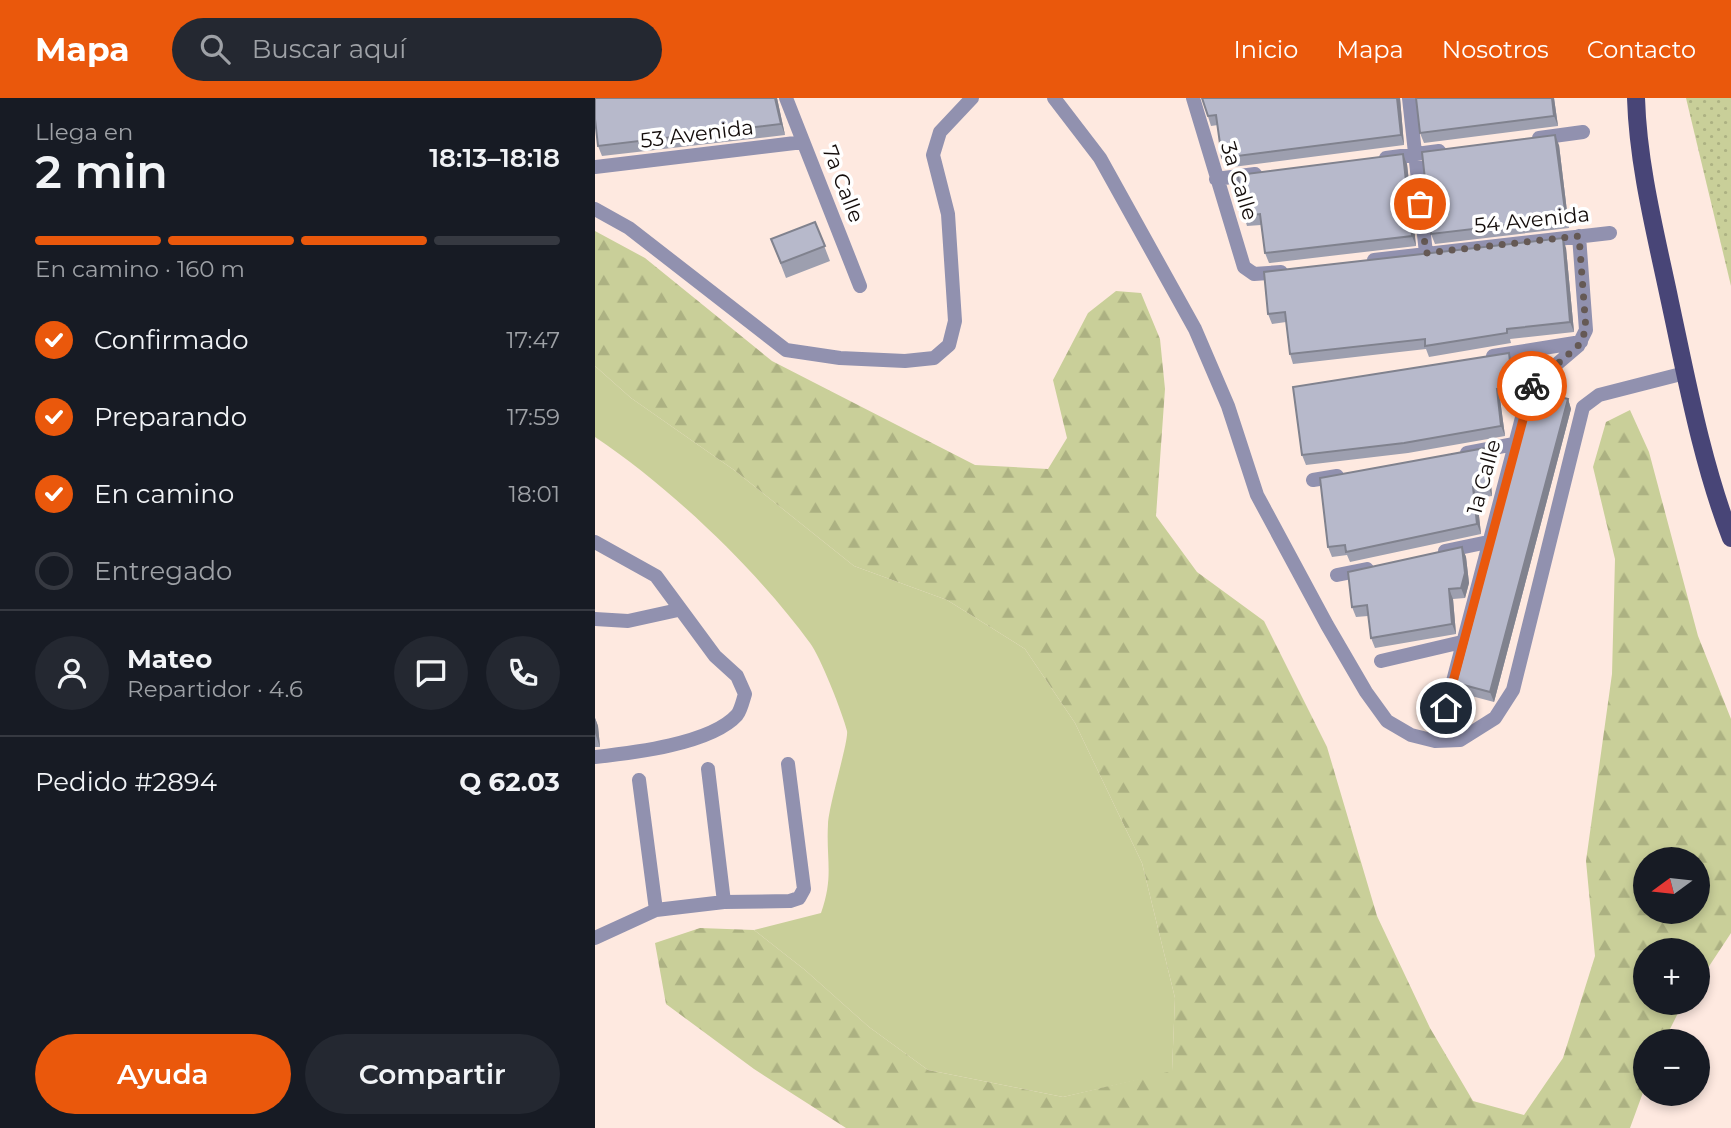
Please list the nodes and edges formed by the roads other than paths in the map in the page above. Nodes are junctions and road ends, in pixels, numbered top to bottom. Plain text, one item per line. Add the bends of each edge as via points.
1 (786, 98) edge
2 (972, 98) edge
3 (1053, 98) edge
4 (1193, 98) edge
5 (1409, 98) edge
6 (1636, 98) edge
7 (1583, 132) dead end
8 (1518, 140) edge
9 (803, 142) junction
10 (1454, 149) edge
11 (1415, 154) junction
12 (1375, 159) edge
13 (595, 167) edge
14 (1269, 172) edge
15 (1216, 179) junction
16 (595, 209) edge
17 (1610, 233) dead end
18 (1579, 236) junction
19 (1426, 253) junction
20 (1358, 262) edge
21 (1291, 271) edge
22 (860, 286) dead end
23 (1581, 342) junction
24 (1471, 359) edge
25 (1685, 373) junction
26 (1514, 444) junction
27 (1447, 456) edge
28 (1353, 473) edge
29 (1313, 480) dead end
30 (1731, 538) edge
31 (595, 542) edge
32 (1488, 542) junction
33 (1433, 554) edge
34 (1378, 566) edge
35 (1337, 575) dead end
36 (678, 610) junction
37 (595, 619) edge
38 (1462, 642) junction
39 (1381, 661) dead end
40 (1446, 708) dead end
41 (595, 757) edge
42 (788, 764) dead end
43 (708, 769) dead end
44 (639, 780) dead end
45 (724, 902) junction
46 (656, 910) junction
47 (595, 938) edge

1 - 9 street, 7a Calle
2 - 16 street via 940,132 933,155 948,214 955,321 949,345 934,358 905,362 839,359 786,350 629,228
3 - 25 street via 1100,158 1195,330 1228,406 1257,495 1327,625 1387,721 1411,735 1460,740 1495,718 1513,690 1583,407 1599,396
4 - 15 street, 3a Calle
5 - 11 street
6 - 25 main road via 1648,191
7 - 8 street
9 - 13 street, 53 Avenida
9 - 22 street, 7a Calle
10 - 11 street
11 - 12 street
11 - 19 street
14 - 15 street
15 - 21 street, 3a Calle via 1250,273
17 - 18 street, 54 Avenida
18 - 19 street, 54 Avenida
18 - 23 street via 1587,319
19 - 20 street, 54 Avenida
23 - 24 street
23 - 26 street, 1a Calle via 1531,387
25 - 30 main road via 1712,486
26 - 27 street
26 - 32 street, 1a Calle
28 - 29 street
31 - 36 street via 656,576
32 - 33 street
32 - 38 street, 1a Calle
34 - 35 street
36 - 37 street via 628,621
36 - 41 street via 737,676 745,694 738,714 705,735
38 - 39 street
38 - 40 street, 1a Calle
42 - 45 street via 804,889 799,898 790,901
43 - 45 street
44 - 46 street
45 - 46 street
46 - 47 street

